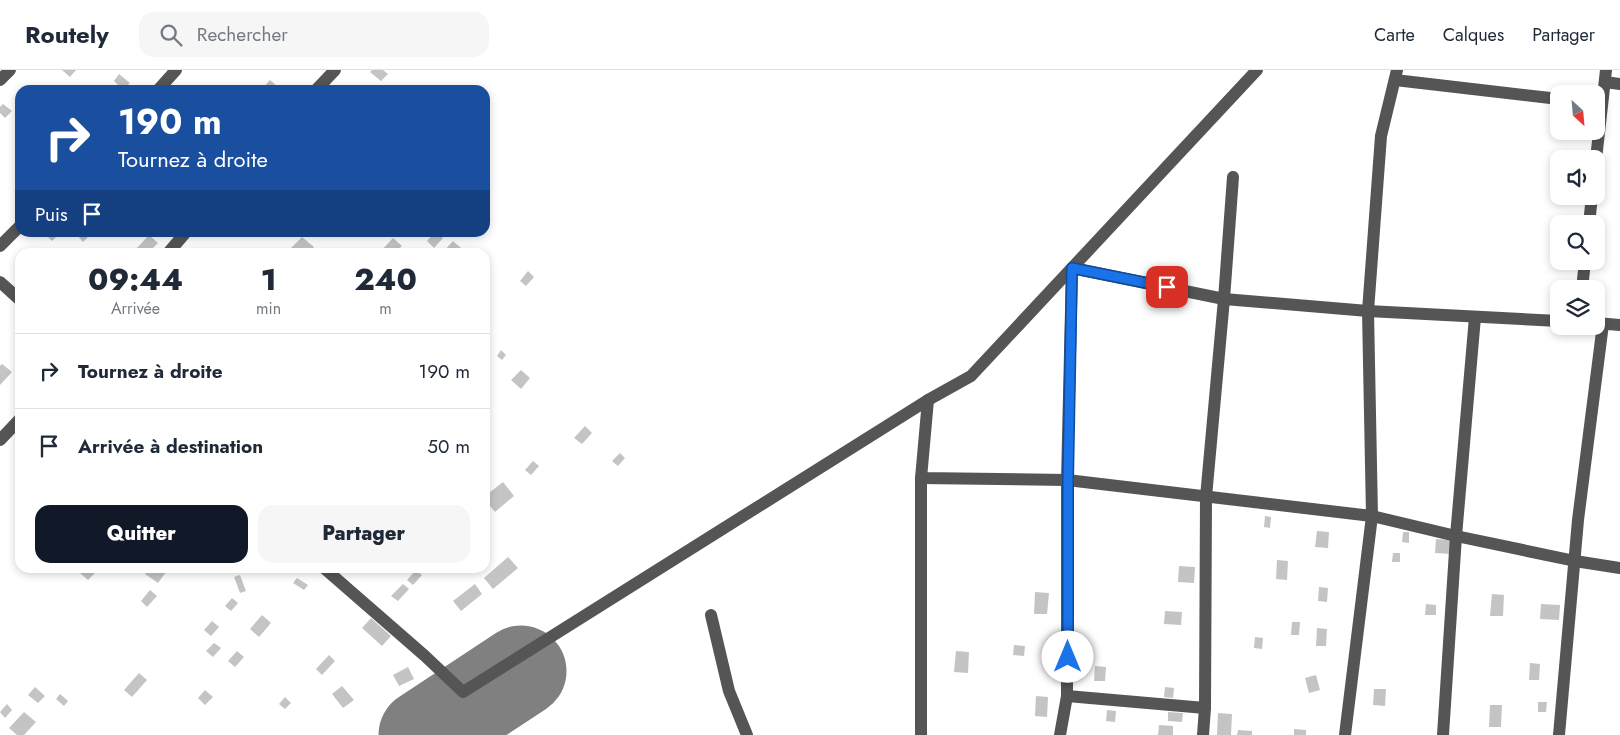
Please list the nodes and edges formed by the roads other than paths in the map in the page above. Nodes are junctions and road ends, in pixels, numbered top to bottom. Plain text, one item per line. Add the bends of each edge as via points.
1 (10, 70) edge
2 (176, 70) edge
3 (336, 70) edge
4 (1257, 70) edge
5 (1396, 75) edge
6 (1606, 76) edge
7 (0, 80) edge
8 (1620, 84) edge
9 (162, 85) edge
10 (321, 85) edge
11 (1550, 98) edge
12 (1233, 177) dead end
13 (15, 231) edge
14 (182, 237) edge
15 (0, 246) edge
16 (172, 248) edge
17 (1072, 268) junction
18 (0, 282) edge
19 (15, 296) edge
20 (1224, 299) junction
21 (1368, 311) junction
22 (1475, 317) junction
23 (1550, 321) edge
24 (1605, 324) edge
25 (1620, 325) edge
26 (1599, 335) edge
27 (928, 400) junction
28 (15, 424) edge
29 (0, 440) edge
30 (921, 478) junction
31 (1068, 480) junction
32 (1206, 498) junction
33 (1372, 516) junction
34 (1456, 536) junction
35 (1574, 561) junction
36 (1620, 568) edge
37 (330, 573) edge
38 (711, 615) dead end
39 (1068, 696) junction
40 (1205, 708) junction
41 (747, 735) edge
42 (921, 735) edge
43 (1060, 735) edge
44 (1203, 735) edge
45 (1346, 735) edge
46 (1443, 735) edge
47 (1560, 735) edge

1 - 7 street
2 - 9 street
3 - 10 street
4 - 17 street
5 - 11 street
5 - 21 street via 1381,136
6 - 8 street
12 - 20 street
13 - 15 street
14 - 16 street
17 - 20 street
17 - 27 street via 971,376
17 - 31 street
18 - 19 street
20 - 21 street
20 - 32 street
21 - 22 street
21 - 33 street
22 - 23 street
22 - 34 street
24 - 25 street
26 - 35 street
27 - 30 street
27 - 37 street via 463,692
28 - 29 street
30 - 31 street
30 - 42 street
31 - 32 street
31 - 39 street
32 - 33 street
32 - 40 street
33 - 34 street
33 - 45 street
34 - 35 street
34 - 46 street
35 - 36 street
35 - 47 street
38 - 41 street via 729,691
39 - 40 street
39 - 43 street
40 - 44 street

